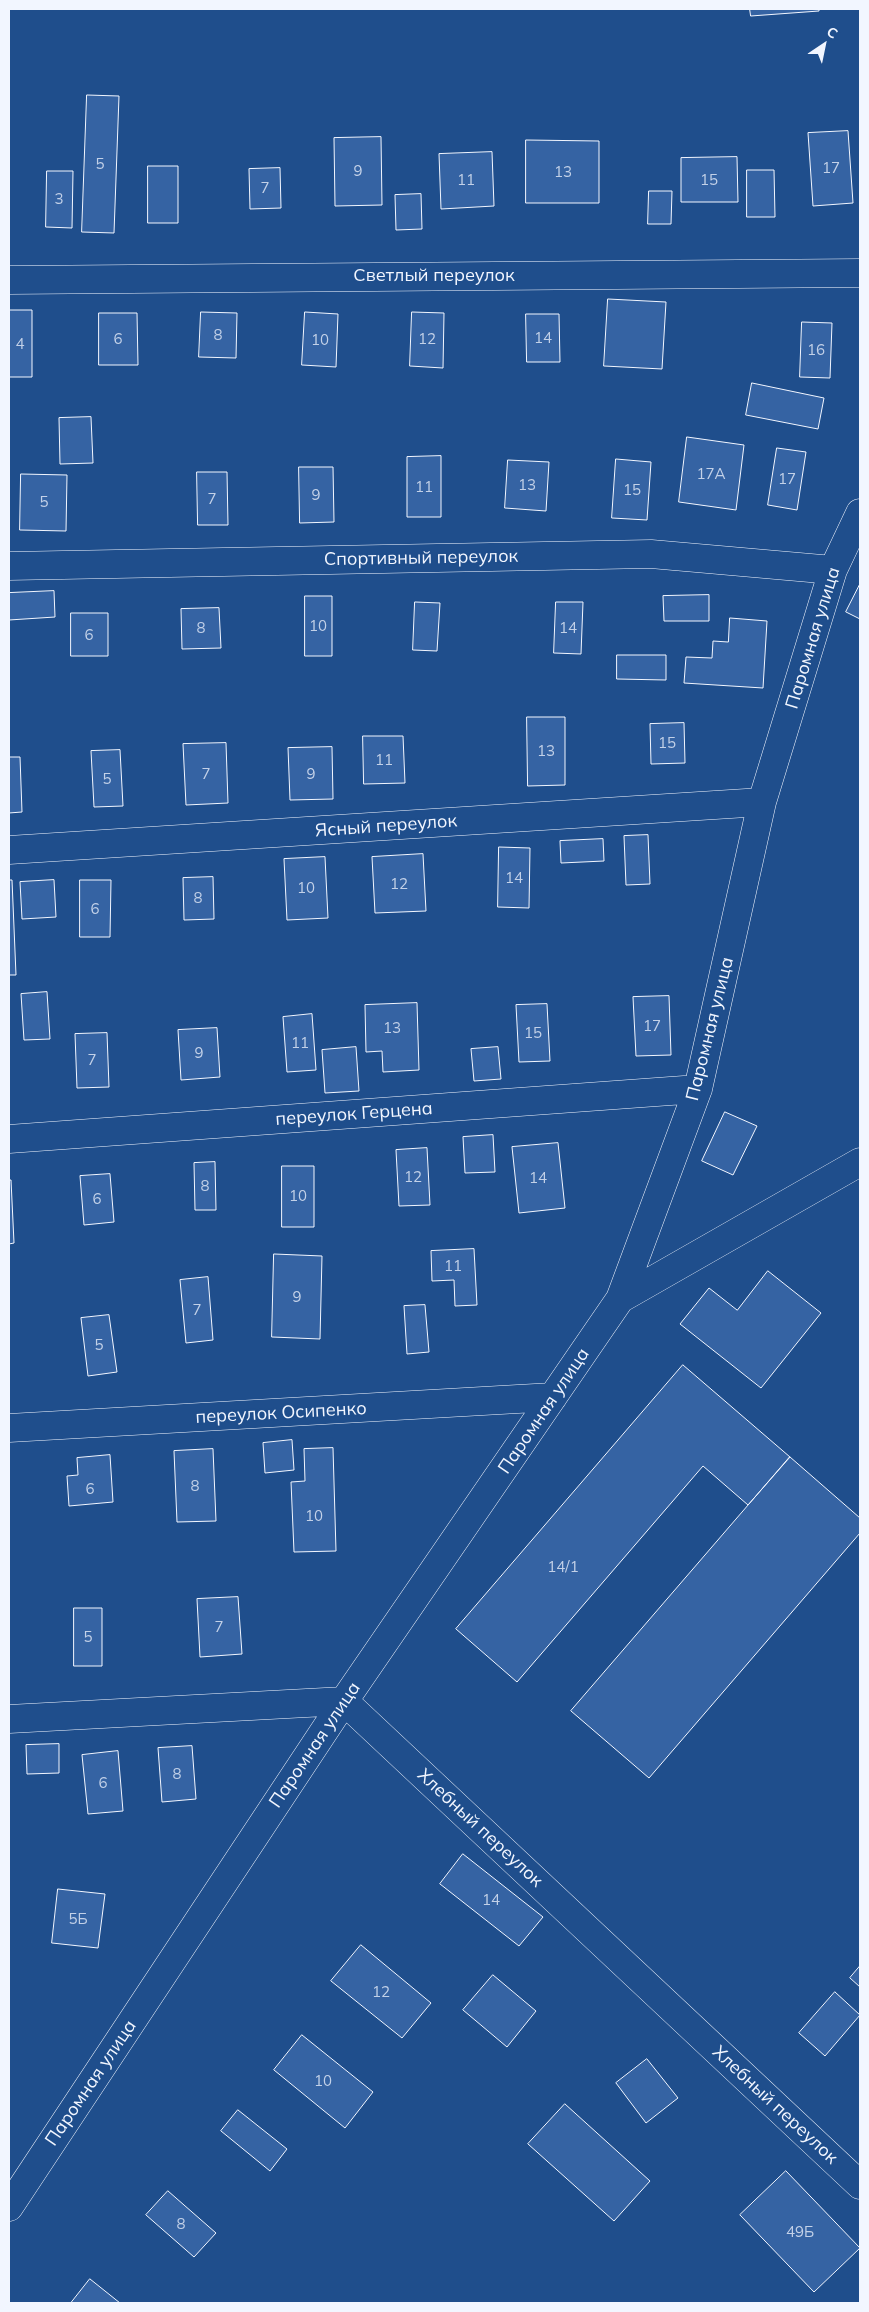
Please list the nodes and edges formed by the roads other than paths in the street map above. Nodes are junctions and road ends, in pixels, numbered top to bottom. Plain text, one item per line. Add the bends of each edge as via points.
1 (860, 273) edge
2 (9, 280) edge
3 (860, 512) edge
4 (9, 566) edge
5 (833, 570) junction
6 (762, 802) junction
7 (9, 850) edge
8 (698, 1089) junction
9 (9, 1139) edge
10 (860, 1162) edge
11 (620, 1298) junction
12 (553, 1398) junction
13 (9, 1428) edge
14 (344, 1701) junction
15 (9, 1719) edge
16 (860, 2185) edge
17 (9, 2207) edge

1 - 2 street, Светлый переулок
3 - 5 street, Паромная улица
4 - 5 street, Спортивный переулок via 651,554
5 - 6 street, Паромная улица
6 - 7 street, Ясный переулок
6 - 8 street, Паромная улица
8 - 9 street, переулок Герцена
8 - 11 street, Паромная улица
10 - 11 street
11 - 12 street, Паромная улица
12 - 13 street, переулок Осипенко
12 - 14 street, Паромная улица
14 - 15 street
14 - 16 street, Хлебный переулок
14 - 17 street, Паромная улица

